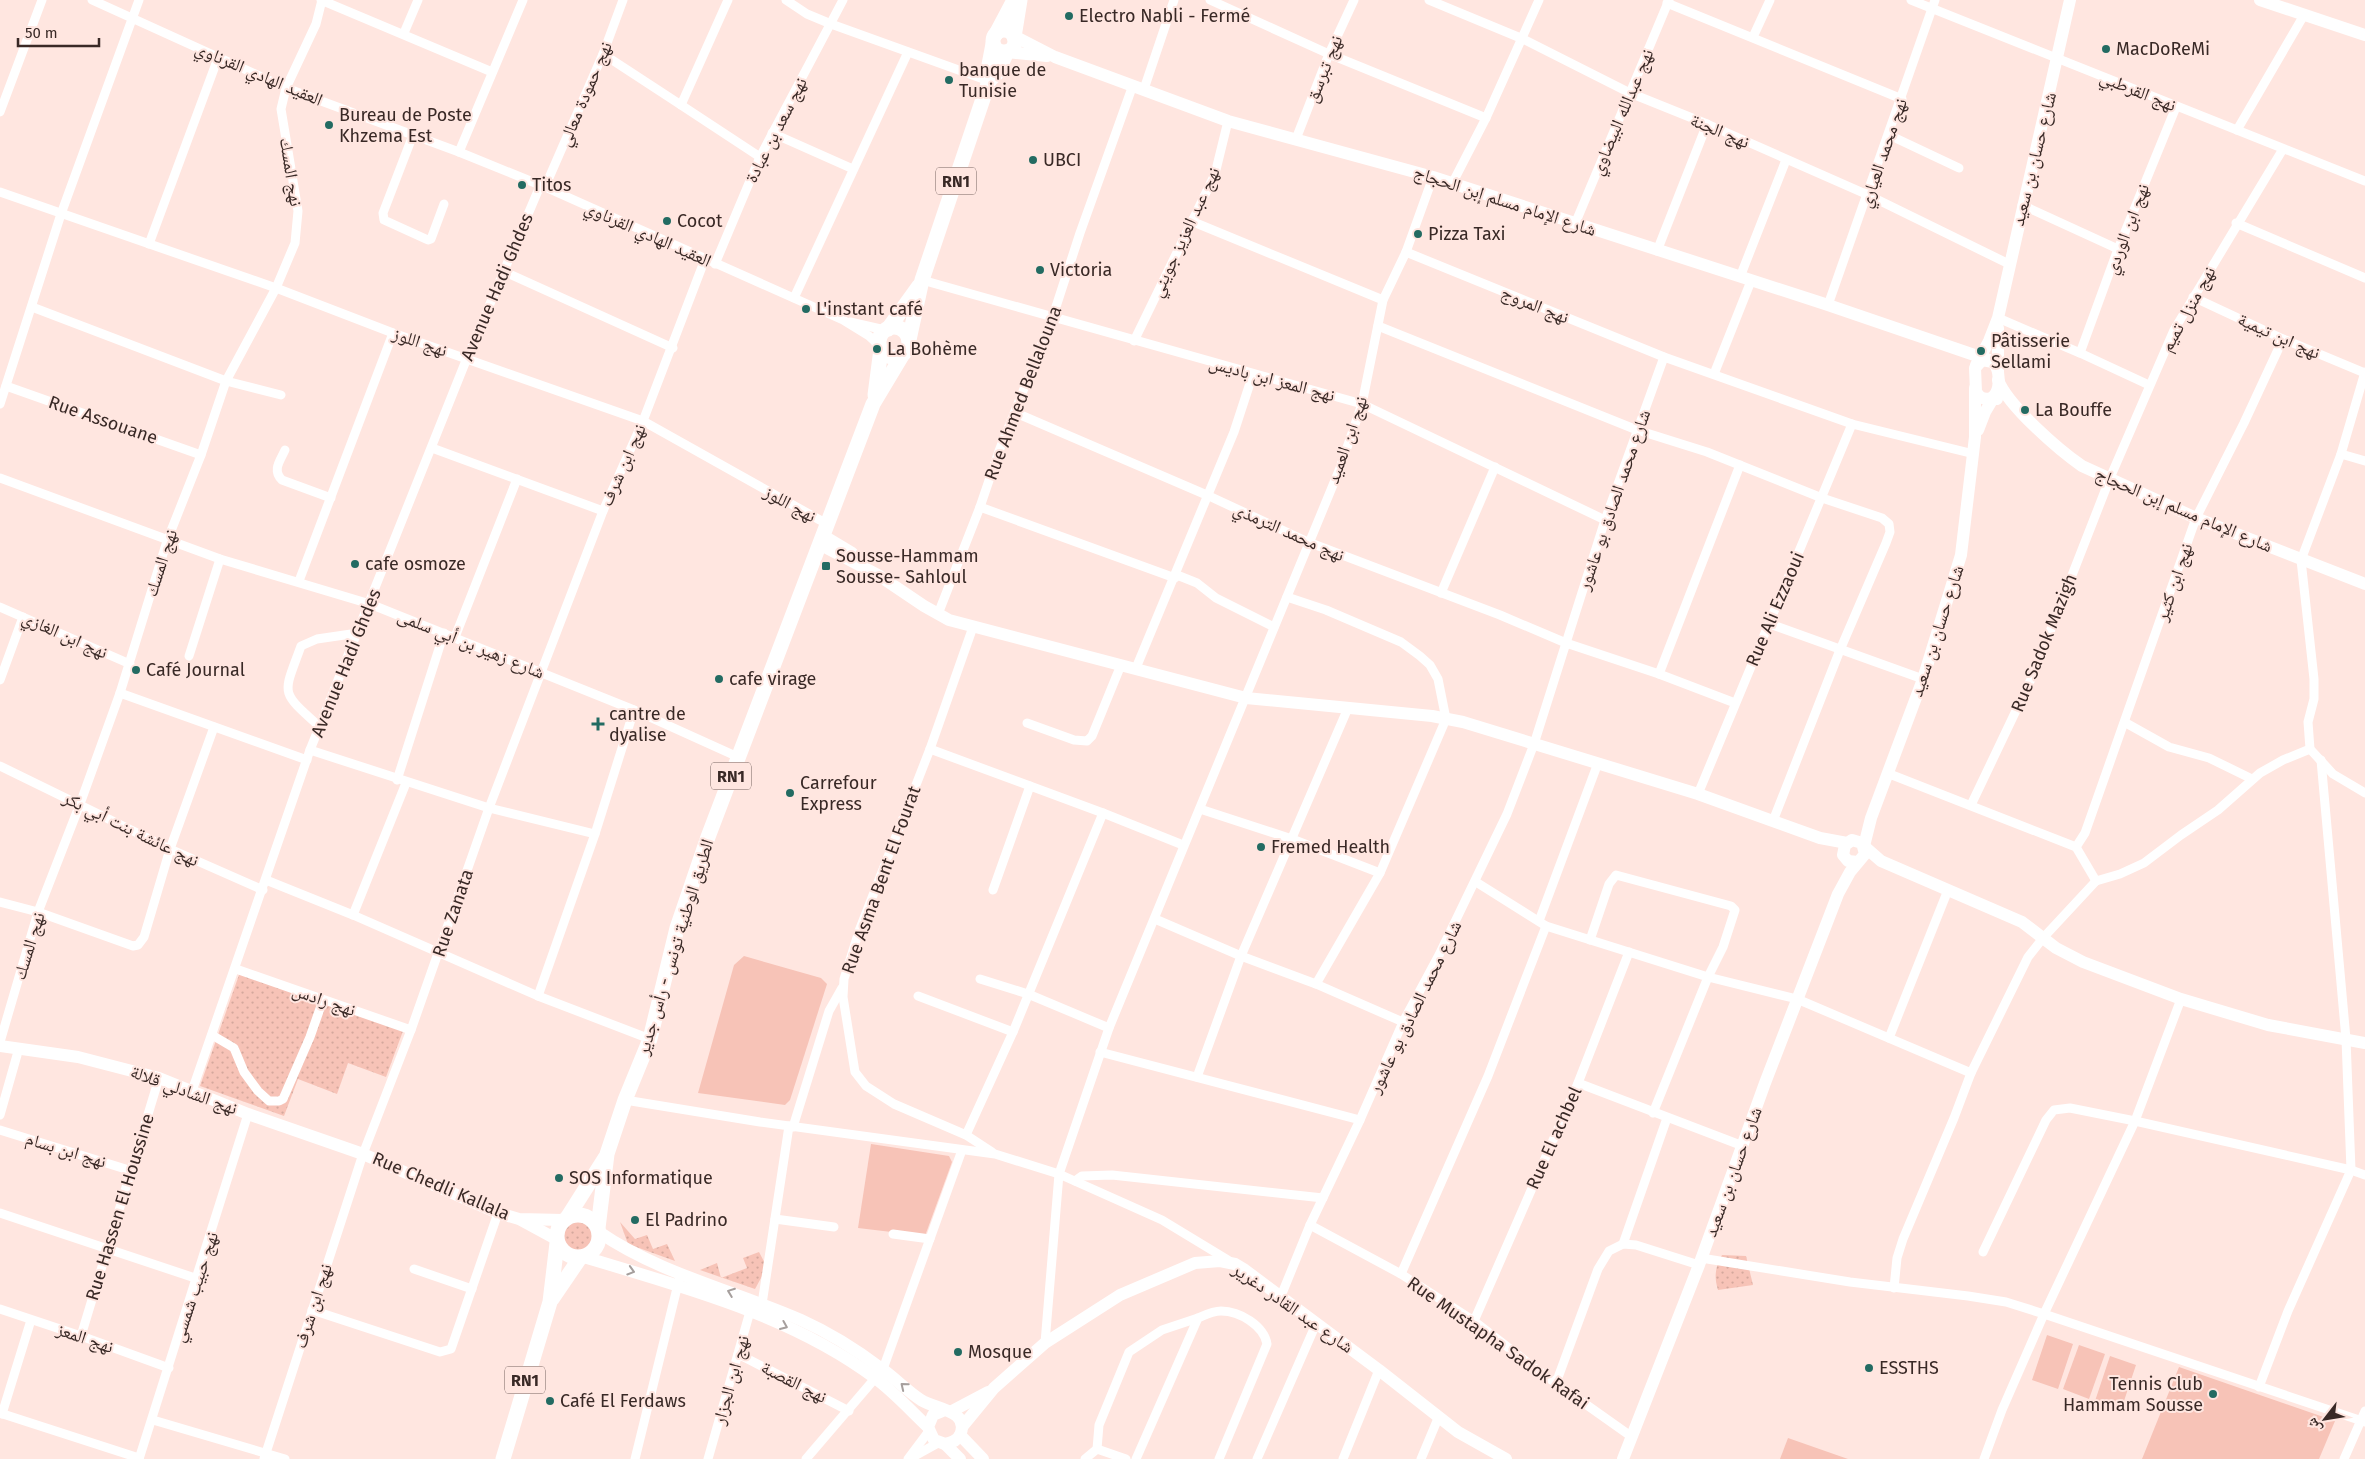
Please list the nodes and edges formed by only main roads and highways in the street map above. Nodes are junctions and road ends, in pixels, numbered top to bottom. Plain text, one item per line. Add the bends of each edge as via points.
1 (1014, 0) edge
2 (1020, 0) edge
3 (1013, 36) junction
4 (995, 39) junction
5 (1007, 52) junction
6 (989, 81) junction
7 (922, 280) junction
8 (886, 329) junction
9 (909, 340) junction
10 (881, 348) junction
11 (903, 354) junction
12 (873, 404) junction
13 (607, 1154) junction
14 (565, 1219) junction
15 (598, 1230) junction
16 (557, 1241) junction
17 (582, 1257) junction
18 (550, 1302) junction
19 (503, 1459) edge

1 - 4 main road, RN1
2 - 3 main road, RN1
3 - 4 main road via 1002,31
3 - 5 main road, RN1 via 1012,48
4 - 5 main road via 997,50
4 - 6 main road, RN1 via 988,70
5 - 6 main road, RN1 via 997,73
6 - 7 main road, RN1
7 - 8 main road, RN1
7 - 9 main road, RN1
8 - 9 main road via 897,327
8 - 10 main road, RN1 via 880,338
9 - 11 main road, RN1
10 - 11 main road via 893,357
10 - 12 main road, الطريق الوطنية تونس - رأس جدير / RN1
11 - 12 main road, الطريق الوطنية تونس - رأس جدير / RN1
12 - 13 main road, الطريق الوطنية تونس - رأس جدير / RN1 via 738,757 677,928 650,1039
13 - 14 main road, الطريق الوطنية تونس - رأس جدير / RN1
13 - 15 main road, الطريق الوطنية تونس - رأس جدير / RN1
14 - 15 main road via 582,1215 591,1220
14 - 16 main road, RN1 via 558,1229
15 - 17 main road, RN1 via 596,1247
16 - 17 main road via 566,1254
16 - 18 main road, RN1
17 - 18 main road, RN1
18 - 19 main road, RN1

